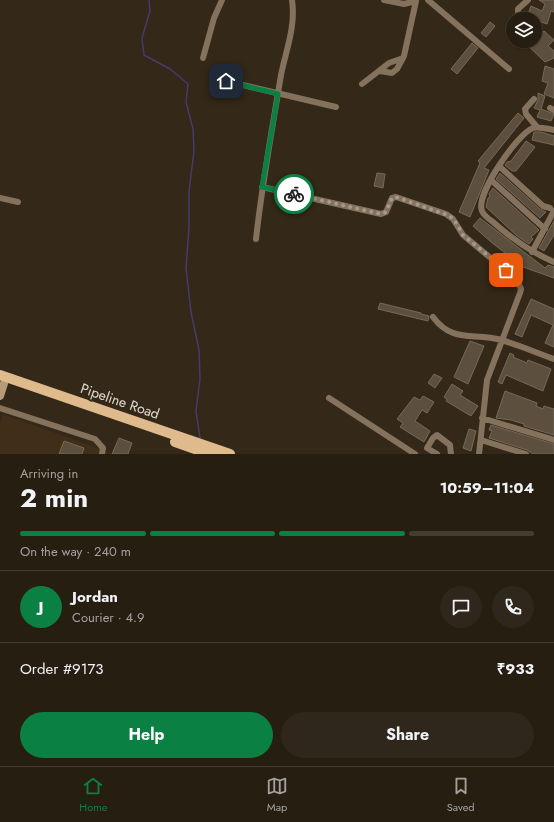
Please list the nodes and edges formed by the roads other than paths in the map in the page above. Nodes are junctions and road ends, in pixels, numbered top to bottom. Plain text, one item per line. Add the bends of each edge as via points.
1 (222, 0) edge
2 (292, 0) edge
3 (384, 0) edge
4 (417, 0) edge
5 (428, 0) edge
6 (528, 0) edge
7 (518, 12) edge
8 (203, 58) dead end
9 (402, 58) junction
10 (509, 69) dead end
11 (380, 72) junction
12 (226, 81) dead end
13 (362, 84) dead end
14 (278, 94) junction
15 (534, 99) dead end
16 (336, 107) dead end
17 (537, 128) junction
18 (553, 128) edge
19 (499, 166) junction
20 (491, 180) junction
21 (262, 187) junction
22 (0, 198) edge
23 (18, 202) dead end
24 (553, 209) edge
25 (545, 229) junction
26 (256, 239) dead end
27 (532, 252) junction
28 (554, 262) edge
29 (434, 317) dead end
30 (502, 340) junction
31 (554, 359) edge
32 (2, 380) edge
33 (0, 396) edge
34 (329, 398) dead end
35 (0, 408) edge
36 (482, 418) junction
37 (480, 440) junction
38 (554, 440) edge
39 (102, 454) edge
40 (209, 454) edge
41 (230, 454) edge
42 (415, 454) edge
43 (437, 454) edge
44 (451, 454) edge
45 (479, 454) edge
46 (526, 454) edge

1 - 8 street
2 - 14 street via 292,27
3 - 4 street via 404,4
4 - 9 street
5 - 10 street
6 - 7 street via 518,8
9 - 11 street via 389,63
9 - 11 street via 395,72
11 - 13 street
12 - 14 street
14 - 16 street
14 - 21 street
15 - 17 street via 525,109
17 - 18 street
17 - 19 street via 525,134
19 - 20 street
19 - 24 street via 542,206
20 - 25 street
20 - 27 street via 482,198 482,210 505,234
21 - 26 street
21 - 30 street via 381,214 386,212 392,198 396,197 450,216 463,235 520,284 520,293
22 - 23 street
24 - 25 street
25 - 27 street
27 - 28 street
29 - 30 street via 440,326 457,336 482,336
30 - 31 street
30 - 36 street via 486,380
32 - 33 street
32 - 40 main road
32 - 41 main road, Pipeline Road
34 - 42 street
35 - 39 street via 95,439 102,448
36 - 37 street
36 - 38 street
37 - 45 street
37 - 46 street
43 - 44 street via 427,448 437,435 450,445

